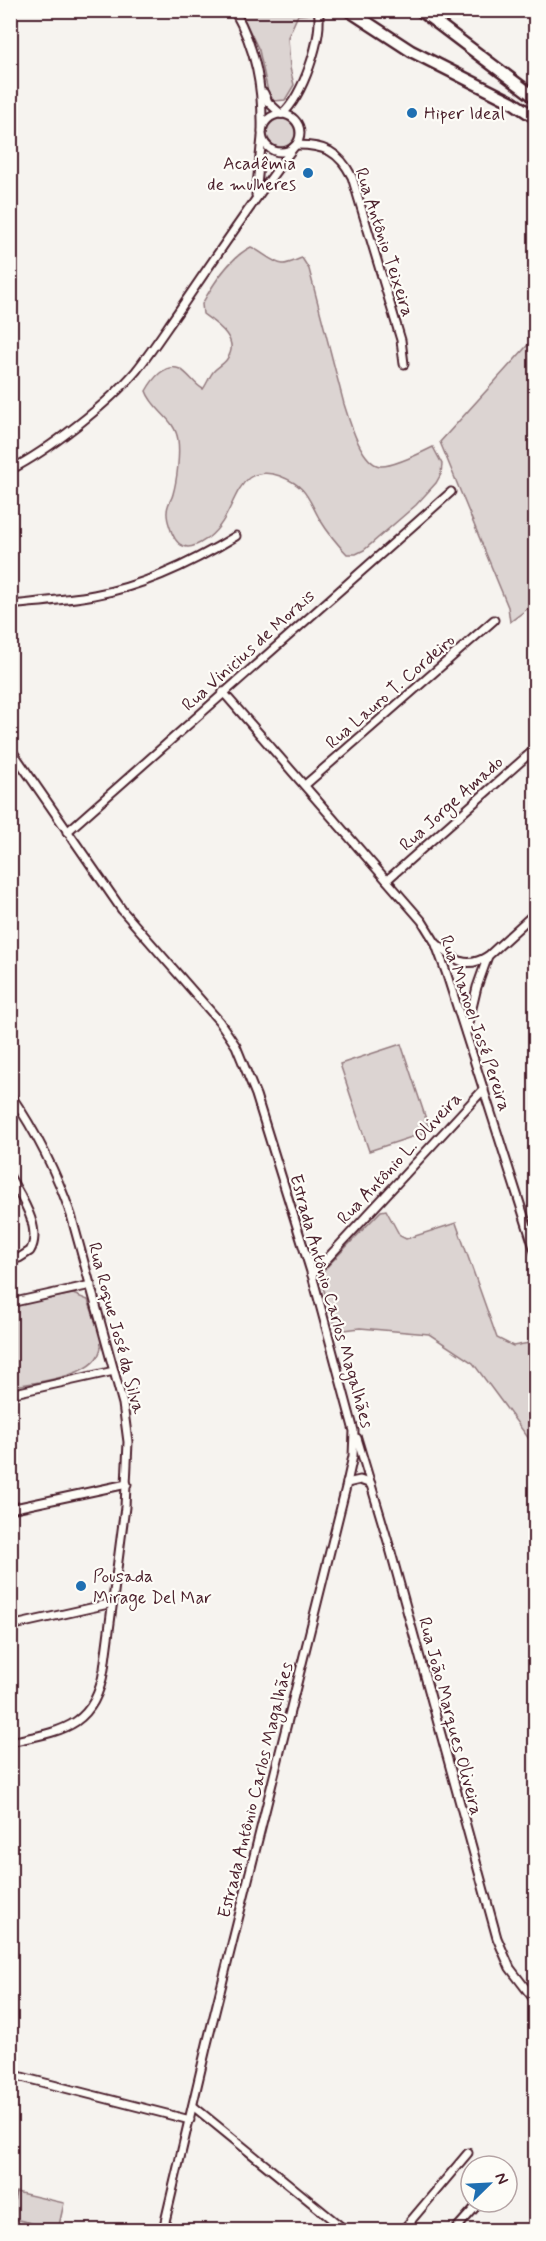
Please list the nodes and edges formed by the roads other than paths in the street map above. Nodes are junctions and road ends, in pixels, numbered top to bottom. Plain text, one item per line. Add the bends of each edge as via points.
1 (234, 10) edge
2 (318, 10) edge
3 (348, 10) edge
4 (420, 10) edge
5 (356, 14) edge
6 (261, 85) junction
7 (536, 98) edge
8 (281, 114) junction
9 (536, 118) edge
10 (299, 127) junction
11 (262, 133) junction
12 (314, 145) junction
13 (295, 146) junction
14 (255, 198) junction
15 (404, 364) dead end
16 (10, 470) edge
17 (451, 492) dead end
18 (236, 536) dead end
19 (10, 604) edge
20 (494, 620) dead end
21 (223, 692) junction
22 (10, 748) edge
23 (536, 748) edge
24 (305, 785) junction
25 (67, 832) junction
26 (387, 880) junction
27 (536, 912) edge
28 (435, 942) junction
29 (489, 956) junction
30 (466, 1033) junction
31 (484, 1089) junction
32 (10, 1094) edge
33 (10, 1177) edge
34 (13, 1186) edge
35 (536, 1254) edge
36 (10, 1259) edge
37 (313, 1278) junction
38 (91, 1285) junction
39 (10, 1303) edge
40 (114, 1371) junction
41 (10, 1394) edge
42 (354, 1431) junction
43 (127, 1484) junction
44 (347, 1484) junction
45 (371, 1484) junction
46 (10, 1509) edge
47 (113, 1603) junction
48 (10, 1626) edge
49 (10, 1742) edge
50 (536, 2002) edge
51 (10, 2074) edge
52 (193, 2106) junction
53 (189, 2120) junction
54 (468, 2153) dead end
55 (469, 2214) edge
56 (163, 2230) edge
57 (345, 2230) edge
58 (403, 2230) edge
59 (455, 2230) edge

1 - 6 street via 252,50
2 - 8 street via 317,43 295,100
3 - 5 highway
4 - 7 highway
5 - 9 highway via 411,51
6 - 8 street via 268,102
6 - 11 street
8 - 10 street via 292,118
8 - 11 street via 266,121
10 - 12 street, Rua Antônio Teixeira
10 - 13 street via 300,138
11 - 13 street via 271,150 283,153
11 - 14 street
12 - 13 street
12 - 15 street, Rua Antônio Teixeira via 333,153 352,177 401,340
13 - 14 street
14 - 16 street via 145,359 118,389 55,441
17 - 21 street, Rua Vinicius de Morais
18 - 19 street via 185,564 131,586 69,599
20 - 24 street, Rua Lauro T. Cordeiro
21 - 24 street, Rua Manoel José Pereira
21 - 25 street, Rua Vinicius de Morais
22 - 25 street, Estrada Antônio Carlos Magalhães
23 - 26 street, Rua Jorge Amado
24 - 26 street, Rua Manoel José Pereira
25 - 37 street, Estrada Antônio Carlos Magalhães via 122,910 219,1021 236,1046 256,1095
26 - 28 street, Rua Manoel José Pereira
27 - 29 street
28 - 29 street via 463,962 474,963
28 - 30 street, Rua Manoel José Pereira
29 - 30 street
30 - 31 street, Rua Manoel José Pereira
31 - 35 street, Rua Manoel José Pereira
31 - 37 street, Rua Antônio L. Oliveira
32 - 38 street, Rua Roque José da Silva via 39,1139 62,1189
33 - 34 street
34 - 36 street via 30,1218 34,1237 30,1251
37 - 42 street, Estrada Antônio Carlos Magalhães
38 - 39 street
38 - 40 street, Rua Roque José da Silva
40 - 41 street
40 - 43 street, Rua Roque José da Silva via 126,1423
42 - 44 street, Estrada Antônio Carlos Magalhães
42 - 45 street, Rua João Marques Oliveira
43 - 46 street
43 - 47 street, Rua Roque José da Silva
44 - 45 street via 360,1480
44 - 52 street, Estrada Antônio Carlos Magalhães
45 - 50 street, Rua João Marques Oliveira via 494,1928 510,1968
47 - 48 street
47 - 49 street, Rua Roque José da Silva via 101,1687 86,1715 66,1728
51 - 53 street
52 - 53 street, Estrada Antônio Carlos Magalhães
52 - 57 street
53 - 56 street, Estrada Antônio Carlos Magalhães
54 - 58 street
55 - 59 street

